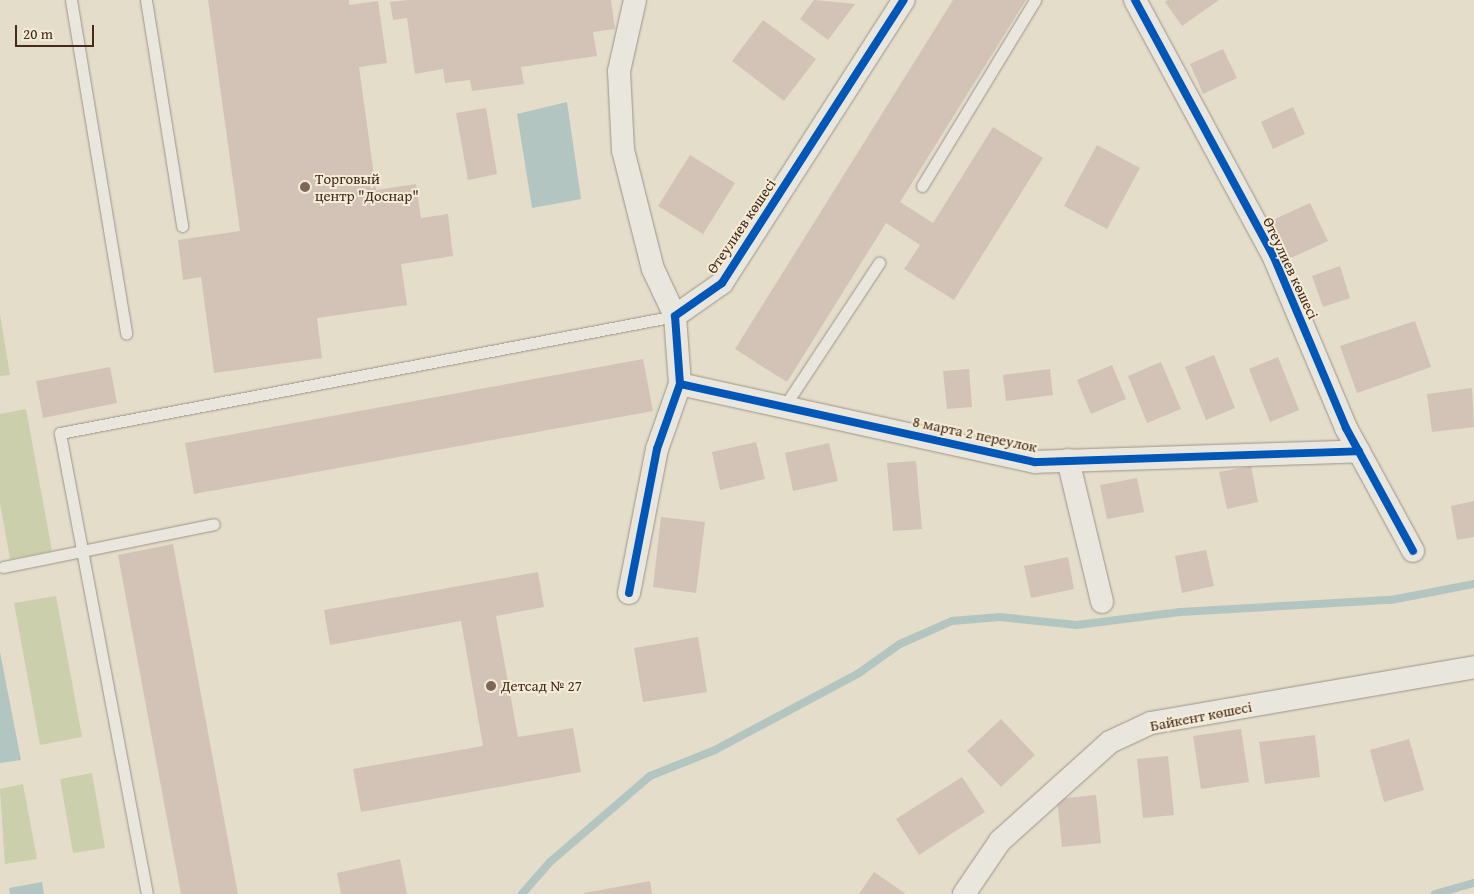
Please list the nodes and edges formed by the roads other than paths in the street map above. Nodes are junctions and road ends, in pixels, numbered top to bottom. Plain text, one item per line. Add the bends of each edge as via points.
1 (72, 0) edge
2 (146, 0) edge
3 (636, 0) edge
4 (904, 0) edge
5 (1035, 0) edge
6 (1135, 0) edge
7 (922, 186) dead end
8 (182, 226) dead end
9 (880, 263) dead end
10 (675, 316) junction
11 (126, 333) dead end
12 (680, 384) junction
13 (784, 407) junction
14 (1359, 451) junction
15 (1068, 460) junction
16 (214, 524) dead end
17 (82, 549) junction
18 (1413, 551) dead end
19 (2, 567) dead end
20 (630, 593) dead end
21 (1102, 602) dead end
22 (1474, 667) edge
23 (148, 894) edge
24 (964, 894) edge

1 - 11 lane
2 - 8 lane
3 - 10 street via 619,71 624,150 654,269
4 - 10 street, Өтеулиев көшесі via 722,283
5 - 7 lane
6 - 14 street, Өтеулиев көшесі via 1273,255
9 - 13 lane
10 - 12 street
10 - 17 lane via 60,433
12 - 13 street, 8 марта 2 переулок
12 - 20 street via 657,449
13 - 15 street, 8 марта 2 переулок via 1034,462
14 - 15 street, 8 марта 2 переулок
14 - 18 street, Өтеулиев көшесі
15 - 21 street
16 - 17 lane
17 - 19 lane
17 - 23 lane
22 - 24 street, Байкент көшесі via 1151,723 1110,742 1000,841

